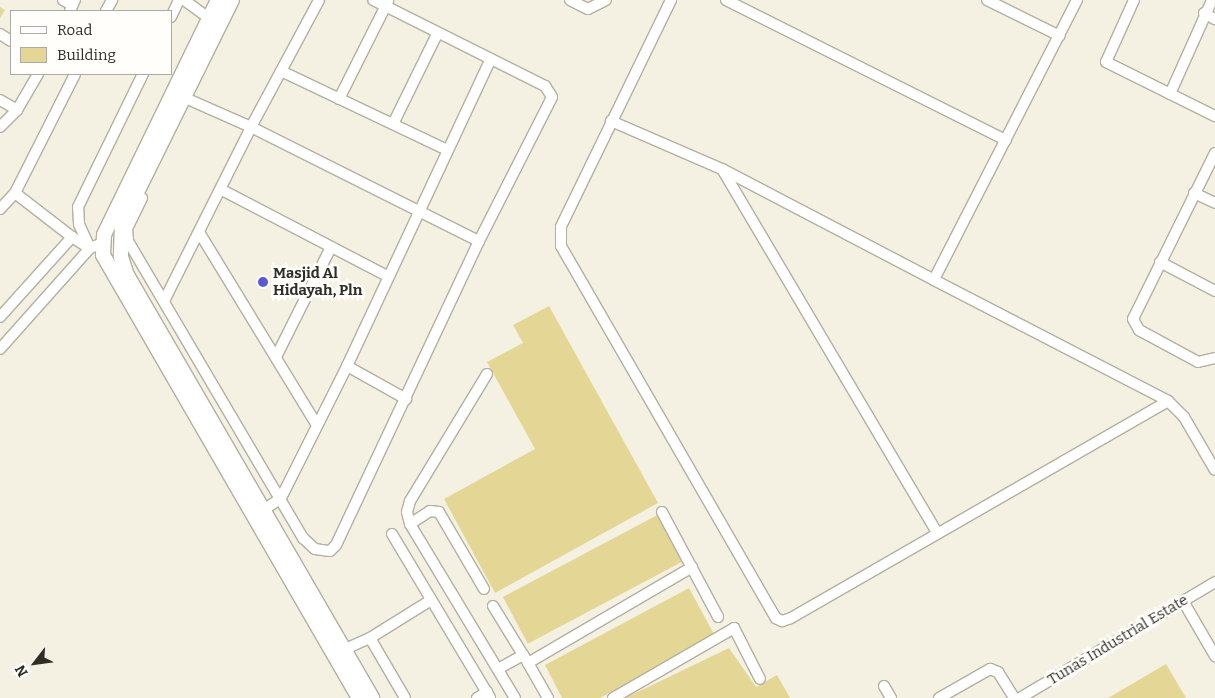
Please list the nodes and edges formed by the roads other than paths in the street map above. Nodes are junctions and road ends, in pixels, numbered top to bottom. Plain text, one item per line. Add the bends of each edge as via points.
1 (63, 0) edge
2 (180, 0) edge
3 (184, 0) edge
4 (218, 0) edge
5 (232, 0) edge
6 (239, 0) edge
7 (319, 0) edge
8 (373, 0) edge
9 (570, 0) edge
10 (606, 0) edge
11 (671, 0) edge
12 (726, 0) edge
13 (987, 0) edge
14 (1077, 0) edge
15 (1134, 0) edge
16 (1212, 0) edge
17 (387, 3) edge
18 (72, 6) edge
19 (1204, 14) junction
20 (172, 15) edge
21 (209, 18) junction
22 (1215, 19) edge
23 (437, 34) junction
24 (1060, 36) junction
25 (491, 59) junction
26 (281, 71) junction
27 (37, 75) edge
28 (74, 75) edge
29 (143, 75) edge
30 (1170, 94) junction
31 (186, 99) junction
32 (339, 99) junction
33 (0, 100) edge
34 (17, 110) junction
35 (1215, 116) edge
36 (612, 121) junction
37 (392, 124) junction
38 (0, 127) edge
39 (250, 127) junction
40 (1006, 140) junction
41 (447, 150) junction
42 (1215, 153) edge
43 (722, 169) junction
44 (222, 190) junction
45 (15, 193) junction
46 (1194, 193) junction
47 (1215, 204) edge
48 (0, 209) edge
49 (418, 212) junction
50 (198, 232) junction
51 (72, 236) junction
52 (479, 241) junction
53 (96, 246) junction
54 (331, 247) junction
55 (1160, 262) junction
56 (388, 276) junction
57 (934, 280) junction
58 (1215, 291) edge
59 (164, 302) junction
60 (0, 317) edge
61 (0, 349) edge
62 (276, 357) junction
63 (1215, 358) edge
64 (347, 366) junction
65 (487, 374) dead end
66 (406, 399) junction
67 (1168, 401) junction
68 (317, 425) junction
69 (220, 450) junction
70 (1215, 470) edge
71 (281, 498) junction
72 (262, 511) junction
73 (662, 512) dead end
74 (410, 524) junction
75 (937, 532) junction
76 (392, 534) dead end
77 (692, 567) junction
78 (1215, 582) edge
79 (484, 589) dead end
80 (431, 600) junction
81 (1183, 600) junction
82 (493, 606) dead end
83 (718, 617) dead end
84 (370, 638) junction
85 (343, 650) junction
86 (1215, 656) edge
87 (526, 659) junction
88 (498, 669) junction
89 (760, 679) dead end
90 (884, 686) dead end
91 (1038, 688) junction
92 (488, 695) edge
93 (359, 698) edge
94 (372, 698) edge
95 (405, 698) edge
96 (477, 698) edge
97 (515, 698) edge
98 (548, 698) edge
99 (613, 698) edge
100 (891, 698) edge
101 (939, 698) edge
102 (1014, 698) edge
103 (1020, 698) edge
104 (1044, 698) edge

1 - 18 street
2 - 20 street
3 - 21 street
4 - 21 main road
5 - 31 main road
6 - 31 street
7 - 26 street
8 - 17 street
9 - 10 street via 588,8
11 - 36 street
12 - 40 street
13 - 24 street
14 - 24 street
15 - 30 street via 1106,62
16 - 19 street
17 - 23 street
17 - 32 street
19 - 22 street
19 - 30 street
21 - 53 main road
23 - 25 street
23 - 37 street
24 - 40 street
25 - 41 street
25 - 52 street via 545,86 552,97
26 - 32 street
26 - 39 street
27 - 34 street
28 - 45 street
29 - 53 street via 78,207 79,224
30 - 35 street
31 - 39 street
31 - 59 street via 126,233
31 - 69 main road via 122,223 120,247 127,275
32 - 37 street
33 - 34 street
34 - 38 street
36 - 43 street
36 - 75 street via 561,226 561,246 771,613 782,621 791,618
37 - 41 street
39 - 44 street
39 - 49 street
40 - 57 street
41 - 49 street
42 - 46 street
43 - 57 street
43 - 75 street
44 - 50 street
44 - 54 street
45 - 48 street
45 - 51 street
46 - 47 street
46 - 55 street
49 - 52 street
49 - 56 street
50 - 59 street
50 - 62 street
51 - 53 street
51 - 60 street
52 - 66 street
53 - 61 street
53 - 69 main road
54 - 56 street
54 - 62 street
55 - 58 street
55 - 63 street via 1134,312 1136,327 1198,362
56 - 64 street
57 - 67 street
59 - 71 street
62 - 68 street
64 - 66 street
64 - 68 street
65 - 74 street via 410,501 407,512
66 - 71 street via 333,549 322,552 308,543
67 - 70 street via 1192,429
67 - 75 street
68 - 71 street
69 - 72 main road
69 - 93 main road
71 - 72 street
72 - 85 main road
73 - 77 street
74 - 79 street via 430,511 439,512
74 - 88 street
76 - 80 street
77 - 83 street
77 - 87 street
78 - 81 street, Tunas Industrial Estate
80 - 84 street
80 - 92 street
81 - 86 street
81 - 91 street, Tunas Industrial Estate
82 - 87 street
84 - 85 street
84 - 95 street
85 - 94 main road
87 - 88 street
87 - 98 street
88 - 97 street
89 - 99 street via 734,628
90 - 100 street
91 - 103 street, Tunas Industrial Estate
91 - 104 street
92 - 96 street
101 - 102 street via 990,668 998,672

